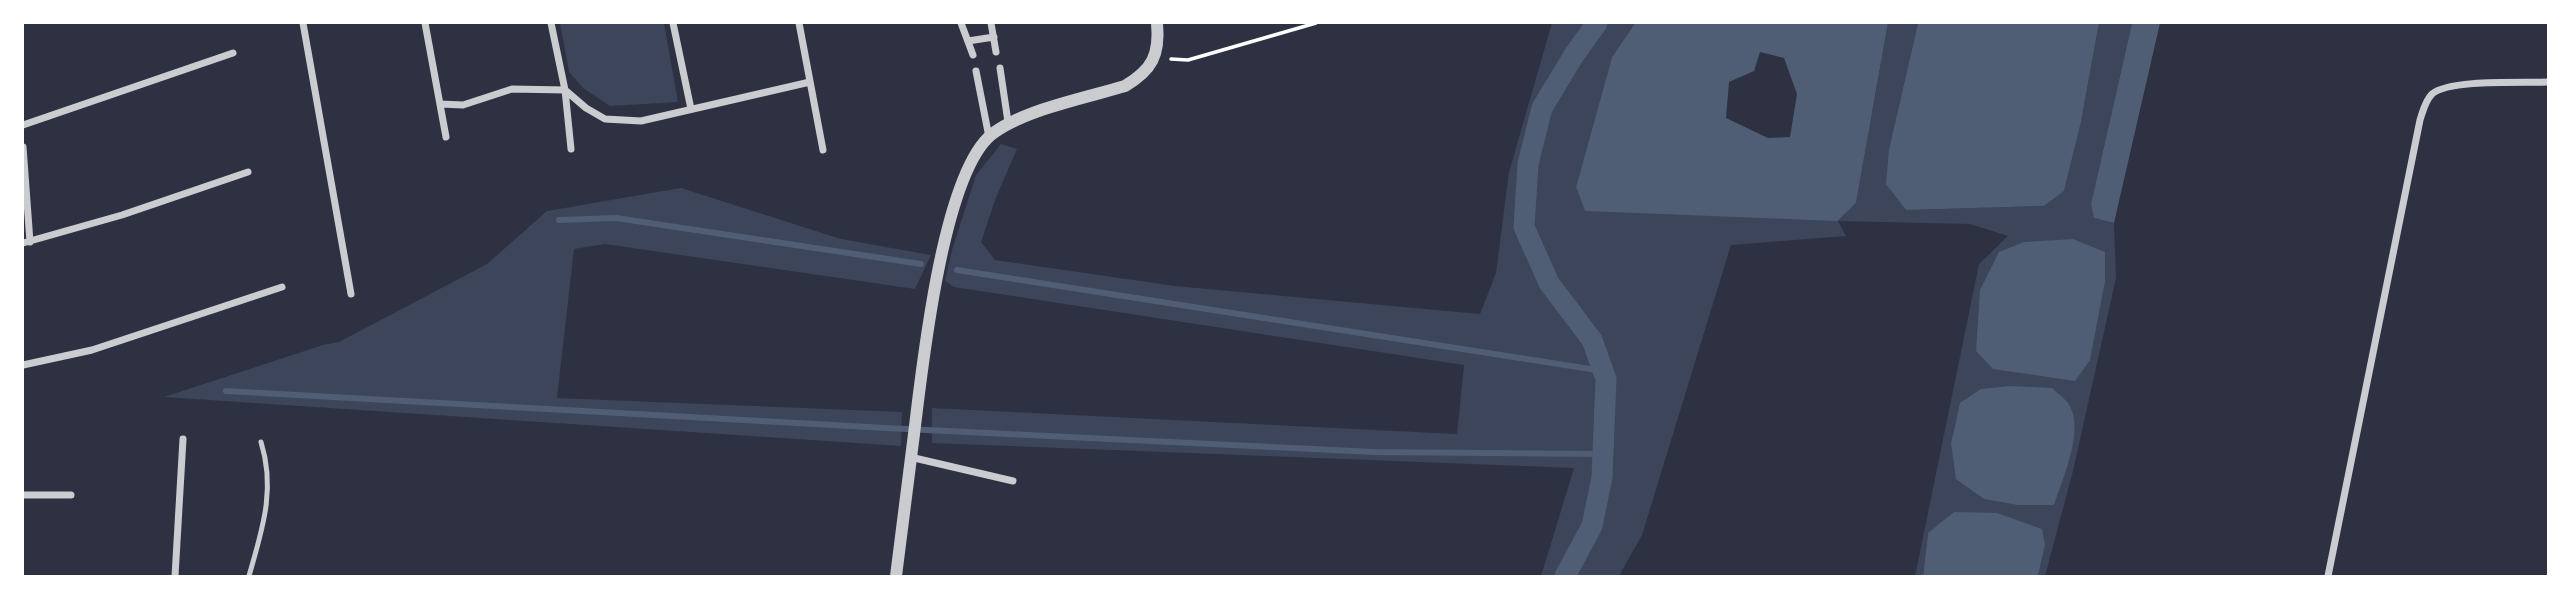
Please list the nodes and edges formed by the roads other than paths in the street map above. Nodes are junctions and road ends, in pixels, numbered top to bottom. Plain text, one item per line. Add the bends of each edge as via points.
1 (303, 23) edge
2 (425, 23) edge
3 (551, 23) edge
4 (673, 23) edge
5 (799, 23) edge
6 (961, 23) edge
7 (991, 23) edge
8 (1157, 23) edge
9 (994, 37) junction
10 (968, 41) junction
11 (996, 52) dead end
12 (233, 53) dead end
13 (973, 55) dead end
14 (1000, 68) dead end
15 (976, 71) dead end
16 (810, 82) junction
17 (2548, 82) edge
18 (565, 90) junction
19 (440, 104) junction
20 (691, 109) junction
21 (1008, 122) junction
22 (23, 125) edge
23 (446, 137) dead end
24 (989, 137) junction
25 (23, 148) edge
26 (571, 149) dead end
27 (823, 150) dead end
28 (23, 155) edge
29 (248, 172) dead end
30 (26, 242) edge
31 (282, 287) dead end
32 (351, 294) dead end
33 (23, 365) edge
34 (183, 439) dead end
35 (261, 442) dead end
36 (910, 457) junction
37 (1013, 481) dead end
38 (23, 495) edge
39 (71, 495) dead end
40 (175, 576) edge
41 (249, 576) edge
42 (896, 576) edge
43 (2328, 576) edge

1 - 32 street
2 - 19 street
3 - 18 street
4 - 20 street
5 - 16 street
6 - 10 street
7 - 9 street
8 - 21 street via 1155,57 1142,76 1125,86
9 - 10 street
9 - 11 street
10 - 13 street
12 - 22 street
14 - 21 street
15 - 24 street
16 - 20 street
16 - 27 street
17 - 43 street via 2461,85 2432,93 2426,102
18 - 19 street via 512,89 463,105
18 - 20 street via 605,120 641,121
18 - 26 street
19 - 23 street
21 - 24 street
24 - 36 street via 962,186 942,250
25 - 28 street
28 - 30 street
29 - 30 street
31 - 33 street via 92,350
34 - 40 street
35 - 41 lane via 269,486
36 - 37 street
36 - 42 street
38 - 39 street

